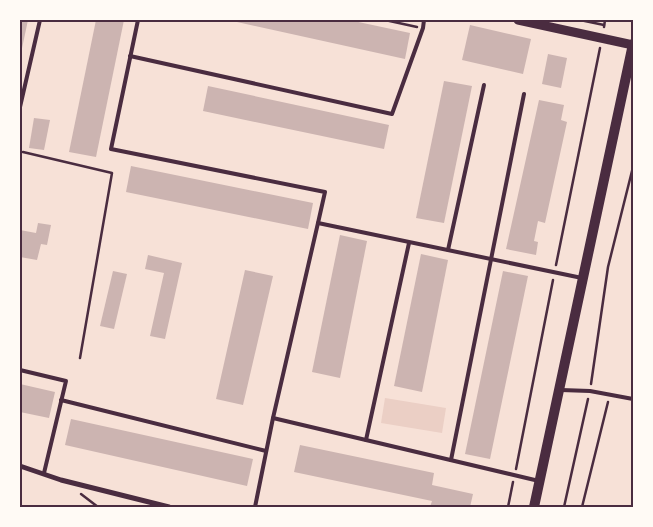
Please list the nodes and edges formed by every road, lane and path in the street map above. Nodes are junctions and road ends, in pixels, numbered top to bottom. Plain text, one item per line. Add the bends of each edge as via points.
1 (40, 20) edge
2 (138, 20) edge
3 (385, 20) edge
4 (424, 20) edge
5 (518, 20) edge
6 (580, 20) edge
7 (604, 25) dead end
8 (423, 28) junction
9 (633, 44) edge
10 (130, 56) junction
11 (484, 85) dead end
12 (524, 94) dead end
13 (20, 107) edge
14 (23, 152) dead end
15 (633, 167) edge
16 (318, 223) junction
17 (409, 243) junction
18 (448, 250) junction
19 (490, 260) junction
20 (582, 278) junction
21 (80, 358) dead end
22 (20, 370) edge
23 (559, 390) junction
24 (590, 390) junction
25 (610, 393) junction
26 (633, 399) edge
27 (62, 400) junction
28 (273, 418) junction
29 (366, 440) junction
30 (266, 451) junction
31 (451, 460) junction
32 (20, 466) edge
33 (44, 473) junction
34 (539, 481) junction
35 (169, 507) edge
36 (256, 507) edge
37 (534, 507) edge
38 (564, 507) edge
39 (582, 507) edge

1 - 13 lane
2 - 10 lane
3 - 8 path
4 - 8 lane
5 - 9 street
6 - 7 path
8 - 10 lane via 392,114
9 - 20 main road
10 - 16 lane via 111,149 324,192
11 - 18 lane
12 - 19 lane
14 - 21 path via 112,173
15 - 24 path via 608,267
16 - 17 lane
16 - 28 lane
17 - 18 lane
17 - 29 lane
18 - 19 lane
19 - 20 lane
19 - 31 lane
20 - 23 main road
22 - 27 lane via 66,380
23 - 24 lane
23 - 34 main road
24 - 25 lane
24 - 38 path
25 - 26 lane
25 - 39 path
27 - 30 lane
27 - 33 lane
28 - 29 lane
28 - 30 lane
29 - 31 lane
30 - 36 lane
31 - 34 lane
32 - 33 street
33 - 35 street
34 - 37 main road

